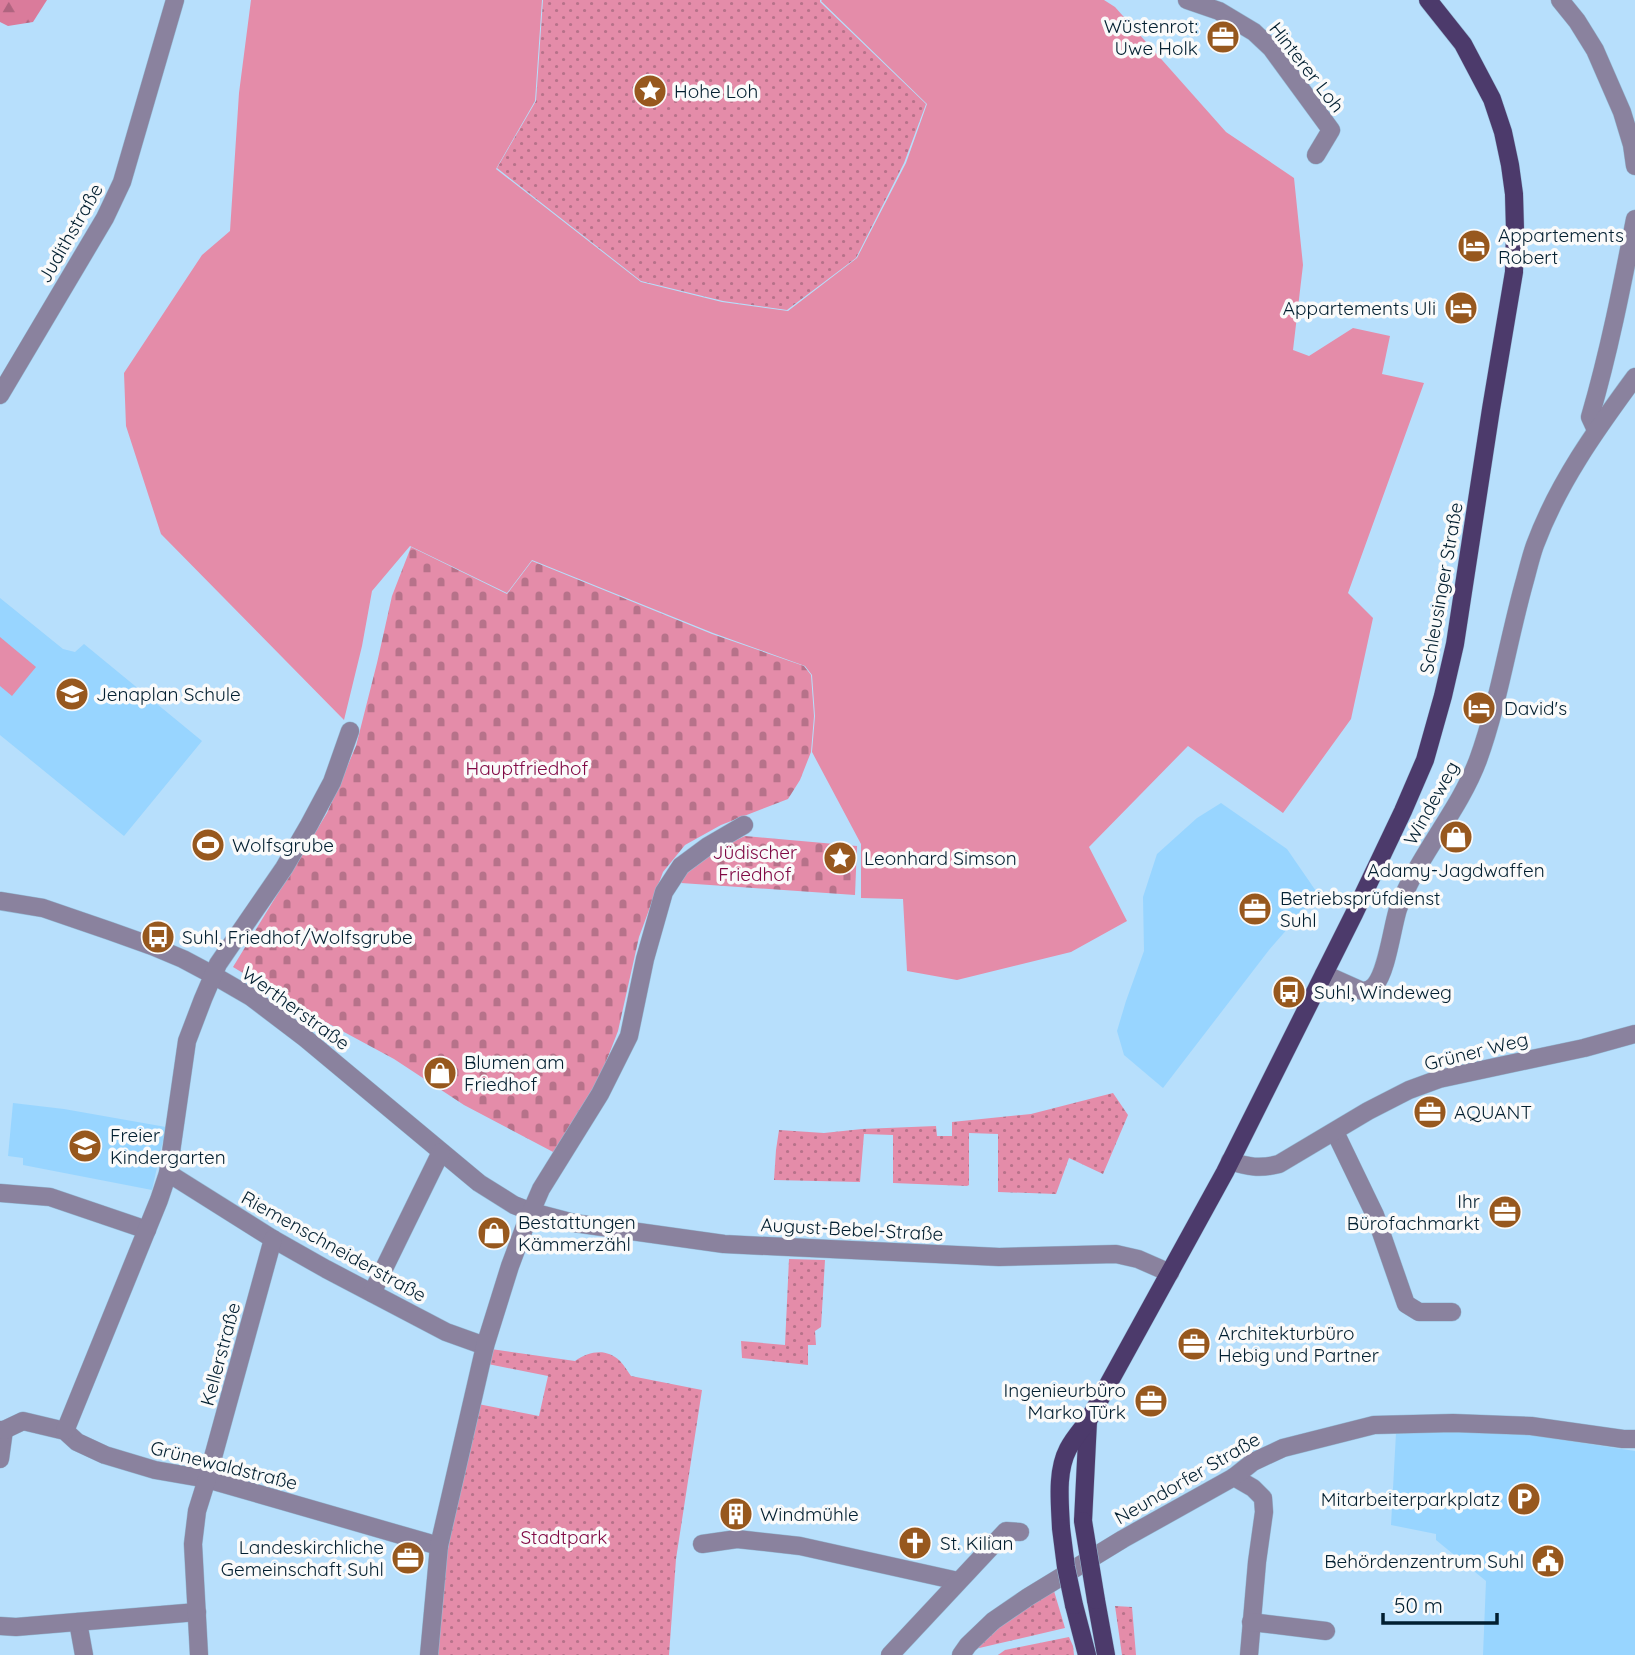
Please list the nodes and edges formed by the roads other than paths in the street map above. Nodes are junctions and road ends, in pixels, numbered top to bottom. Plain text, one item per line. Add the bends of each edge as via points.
1 (175, 0) edge
2 (1187, 0) edge
3 (1428, 0) edge
4 (1560, 0) edge
5 (1316, 156) dead end
6 (1635, 166) edge
7 (1635, 219) edge
8 (1635, 377) edge
9 (0, 395) edge
10 (1596, 430) junction
11 (350, 731) dead end
12 (744, 825) dead end
13 (0, 901) edge
14 (1324, 974) junction
15 (213, 975) junction
16 (1635, 1034) edge
17 (1335, 1132) junction
18 (437, 1159) junction
19 (1230, 1161) junction
20 (168, 1173) junction
21 (0, 1193) edge
22 (532, 1212) junction
23 (147, 1230) junction
24 (273, 1239) junction
25 (1170, 1273) junction
26 (372, 1293) junction
27 (1452, 1312) dead end
28 (485, 1346) junction
29 (1088, 1421) junction
30 (2, 1430) edge
31 (65, 1432) junction
32 (1635, 1439) edge
33 (0, 1459) edge
34 (1234, 1477) junction
35 (207, 1479) junction
36 (1020, 1532) dead end
37 (702, 1544) dead end
38 (439, 1546) junction
39 (958, 1581) junction
40 (197, 1612) junction
41 (78, 1622) junction
42 (1251, 1622) junction
43 (0, 1626) edge
44 (1326, 1631) dead end
45 (84, 1655) edge
46 (200, 1655) edge
47 (429, 1655) edge
48 (890, 1655) edge
49 (961, 1655) edge
50 (1087, 1655) edge
51 (1106, 1655) edge
52 (1249, 1655) edge

1 - 9 street, Judithstraße via 122,182
2 - 5 street, Hinterer Loh via 1219,11 1254,32 1270,48 1331,130
3 - 14 main road, Schleusinger Straße via 1463,44 1492,99 1503,132 1514,194 1514,272 1443,696 1404,811
4 - 6 street via 1599,60 1622,112
7 - 10 street via 1615,323 1590,417
8 - 10 street, Windeweg
10 - 14 street, Windeweg via 1566,478 1535,545 1477,763 1398,909 1377,982 1362,991
11 - 15 street via 332,782 309,825
12 - 22 street via 681,866 664,892 629,1036
13 - 15 street, Wertherstraße via 43,908 99,927
14 - 19 main road, Schleusinger Straße
15 - 18 street, Wertherstraße via 296,1031
15 - 20 street via 187,1041
16 - 17 street, Grüner Weg via 1439,1079 1409,1090
17 - 19 street, Grüner Weg via 1270,1167 1249,1168
17 - 27 street via 1375,1215 1406,1304 1419,1311
18 - 22 street, Wertherstraße
18 - 26 street
19 - 25 main road, Schleusinger Straße
20 - 23 street
20 - 24 street, Riemenschneiderstraße
21 - 23 street via 50,1197
22 - 25 street, August-Bebel-Straße via 574,1223 724,1244 999,1257 1116,1254 1138,1258
22 - 28 street
23 - 31 street
24 - 26 street, Riemenschneiderstraße
24 - 35 street, Kellerstraße
25 - 29 main road
26 - 28 street, Riemenschneiderstraße via 446,1332
28 - 38 street
29 - 50 main road, bridge via 1067,1450 1060,1479 1066,1567
29 - 51 main road, bridge via 1083,1521
30 - 31 street, Grünewaldstraße via 23,1420
30 - 33 street
31 - 35 street, Grünewaldstraße via 105,1455
32 - 34 street, Neundorfer Straße via 1531,1426 1374,1425 1283,1448
34 - 42 street via 1263,1498
34 - 49 street, Neundorfer Straße via 1044,1586 993,1621
35 - 38 street, Grünewaldstraße
35 - 40 street, Kellerstraße via 193,1544
36 - 39 street via 1006,1531
37 - 39 street via 737,1539 800,1546
38 - 47 street
39 - 48 street
40 - 41 street
40 - 46 street, Kellerstraße
41 - 43 street
41 - 45 street
42 - 44 street
42 - 52 street

